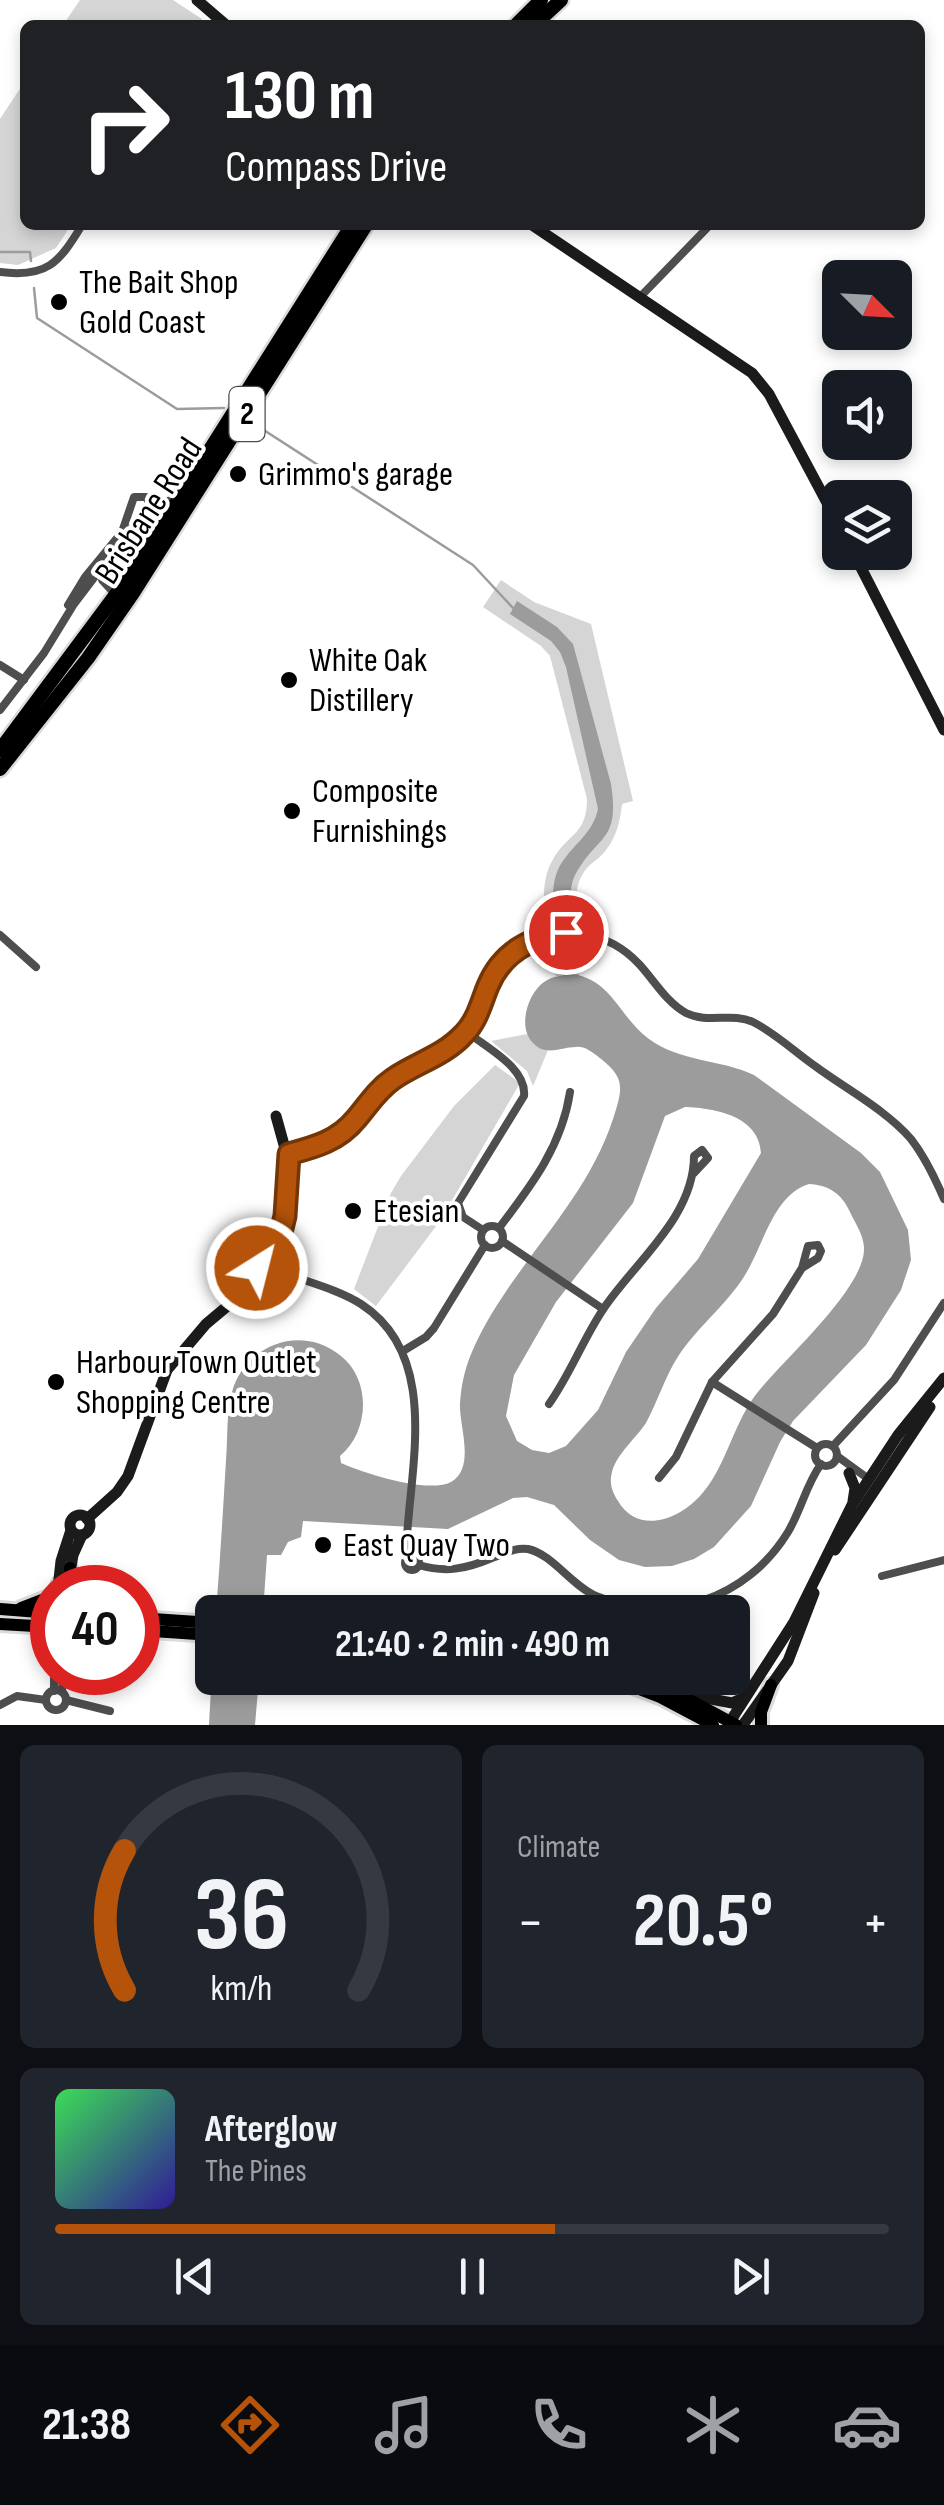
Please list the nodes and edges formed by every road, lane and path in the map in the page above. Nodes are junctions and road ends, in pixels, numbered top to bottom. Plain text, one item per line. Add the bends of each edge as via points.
1 (186, 0) edge
2 (541, 0) edge
3 (560, 0) edge
4 (201, 5) edge
5 (521, 20) edge
6 (539, 20) edge
7 (79, 230) edge
8 (349, 230) edge
9 (363, 230) edge
10 (540, 230) edge
11 (705, 230) edge
12 (0, 272) edge
13 (640, 297) junction
14 (190, 482) junction
15 (822, 494) edge
16 (150, 504) junction
17 (114, 552) junction
18 (863, 570) edge
19 (88, 573) junction
20 (88, 589) junction
21 (119, 603) junction
22 (64, 619) junction
23 (0, 665) edge
24 (24, 680) junction
25 (0, 710) edge
26 (941, 716) edge
27 (944, 730) edge
28 (0, 750) edge
29 (0, 769) edge
30 (0, 935) edge
31 (36, 967) dead end
32 (467, 1032) junction
33 (570, 1092) dead end
34 (276, 1116) dead end
35 (289, 1154) junction
36 (694, 1173) dead end
37 (944, 1199) edge
38 (499, 1228) junction
39 (483, 1230) junction
40 (502, 1242) junction
41 (485, 1245) junction
42 (275, 1257) junction
43 (802, 1268) dead end
44 (281, 1272) junction
45 (262, 1278) junction
46 (944, 1303) edge
47 (603, 1309) junction
48 (403, 1351) junction
49 (944, 1378) edge
50 (712, 1382) junction
51 (944, 1387) edge
52 (549, 1404) dead end
53 (833, 1446) junction
54 (818, 1448) junction
55 (835, 1460) junction
56 (821, 1464) junction
57 (877, 1466) junction
58 (849, 1469) junction
59 (658, 1478) dead end
60 (872, 1484) junction
61 (852, 1505) junction
62 (77, 1532) junction
63 (944, 1560) edge
64 (61, 1565) edge
65 (71, 1565) edge
66 (882, 1576) dead end
67 (160, 1619) edge
68 (195, 1622) edge
69 (0, 1624) edge
70 (30, 1626) edge
71 (160, 1631) edge
72 (195, 1634) edge
73 (771, 1685) junction
74 (750, 1689) edge
75 (58, 1695) edge
76 (61, 1695) edge
77 (64, 1695) edge
78 (655, 1695) edge
79 (683, 1695) edge
80 (690, 1695) edge
81 (746, 1695) joint
82 (46, 1700) junction
83 (0, 1704) edge
84 (110, 1712) dead end
85 (734, 1724) edge
86 (713, 1725) edge
87 (760, 1725) edge

1 - 4 street
2 - 5 highway
3 - 6 highway
7 - 12 street via 48,268
8 - 14 highway, Brisbane Road / 2
9 - 21 highway, Brisbane Road / 2
10 - 13 street
11 - 13 street
13 - 15 street via 760,382
14 - 16 street via 168,502
14 - 21 highway, Brisbane Road / 2
16 - 17 street
16 - 19 street via 142,496 132,500 124,528
17 - 20 street
17 - 21 street via 102,577
18 - 26 street
19 - 20 street
19 - 22 street
20 - 21 street
20 - 22 street
21 - 28 highway, Brisbane Road / 2
21 - 29 highway, Brisbane Road / 2
22 - 24 street
23 - 24 street
24 - 25 street
26 - 27 street
30 - 31 street
32 - 35 street via 389,1082 343,1133
32 - 37 street via 498,968 522,944 566,932 602,938 636,961 688,1014 751,1021 892,1122 913,1142
32 - 39 street via 520,1074 525,1087 458,1203 463,1217
33 - 38 street via 562,1130
34 - 35 street
35 - 42 street
36 - 47 street via 670,1226
38 - 39 street
38 - 40 street
39 - 41 street
40 - 41 street
40 - 47 street
41 - 48 street via 434,1328
42 - 44 street
42 - 45 street via 258,1262
43 - 50 street via 764,1325
44 - 45 street via 271,1281
44 - 48 street via 362,1305
45 - 62 street via 206,1324 167,1370 128,1476 87,1519 74,1517
46 - 53 street via 894,1380
47 - 52 street
48 - 56 street via 414,1391 407,1536 409,1557 418,1558 418,1565 442,1571 529,1549 616,1604 690,1607 735,1586 774,1552
49 - 57 street
50 - 54 street
50 - 59 street via 676,1457
51 - 60 street
53 - 54 street
53 - 55 street
54 - 56 street
55 - 56 street
55 - 58 street
57 - 58 street
57 - 60 street
58 - 60 street
58 - 61 street
60 - 61 street
60 - 73 street
61 - 74 street via 794,1622
62 - 64 street
62 - 65 street
63 - 66 street
67 - 68 main road
69 - 70 main road
71 - 72 main road
73 - 85 street
73 - 87 main road
75 - 82 street
76 - 82 street via 58,1710
77 - 84 street
78 - 86 main road
79 - 85 main road
80 - 81 street via 732,1703
81 - 85 street
82 - 83 street via 16,1696

